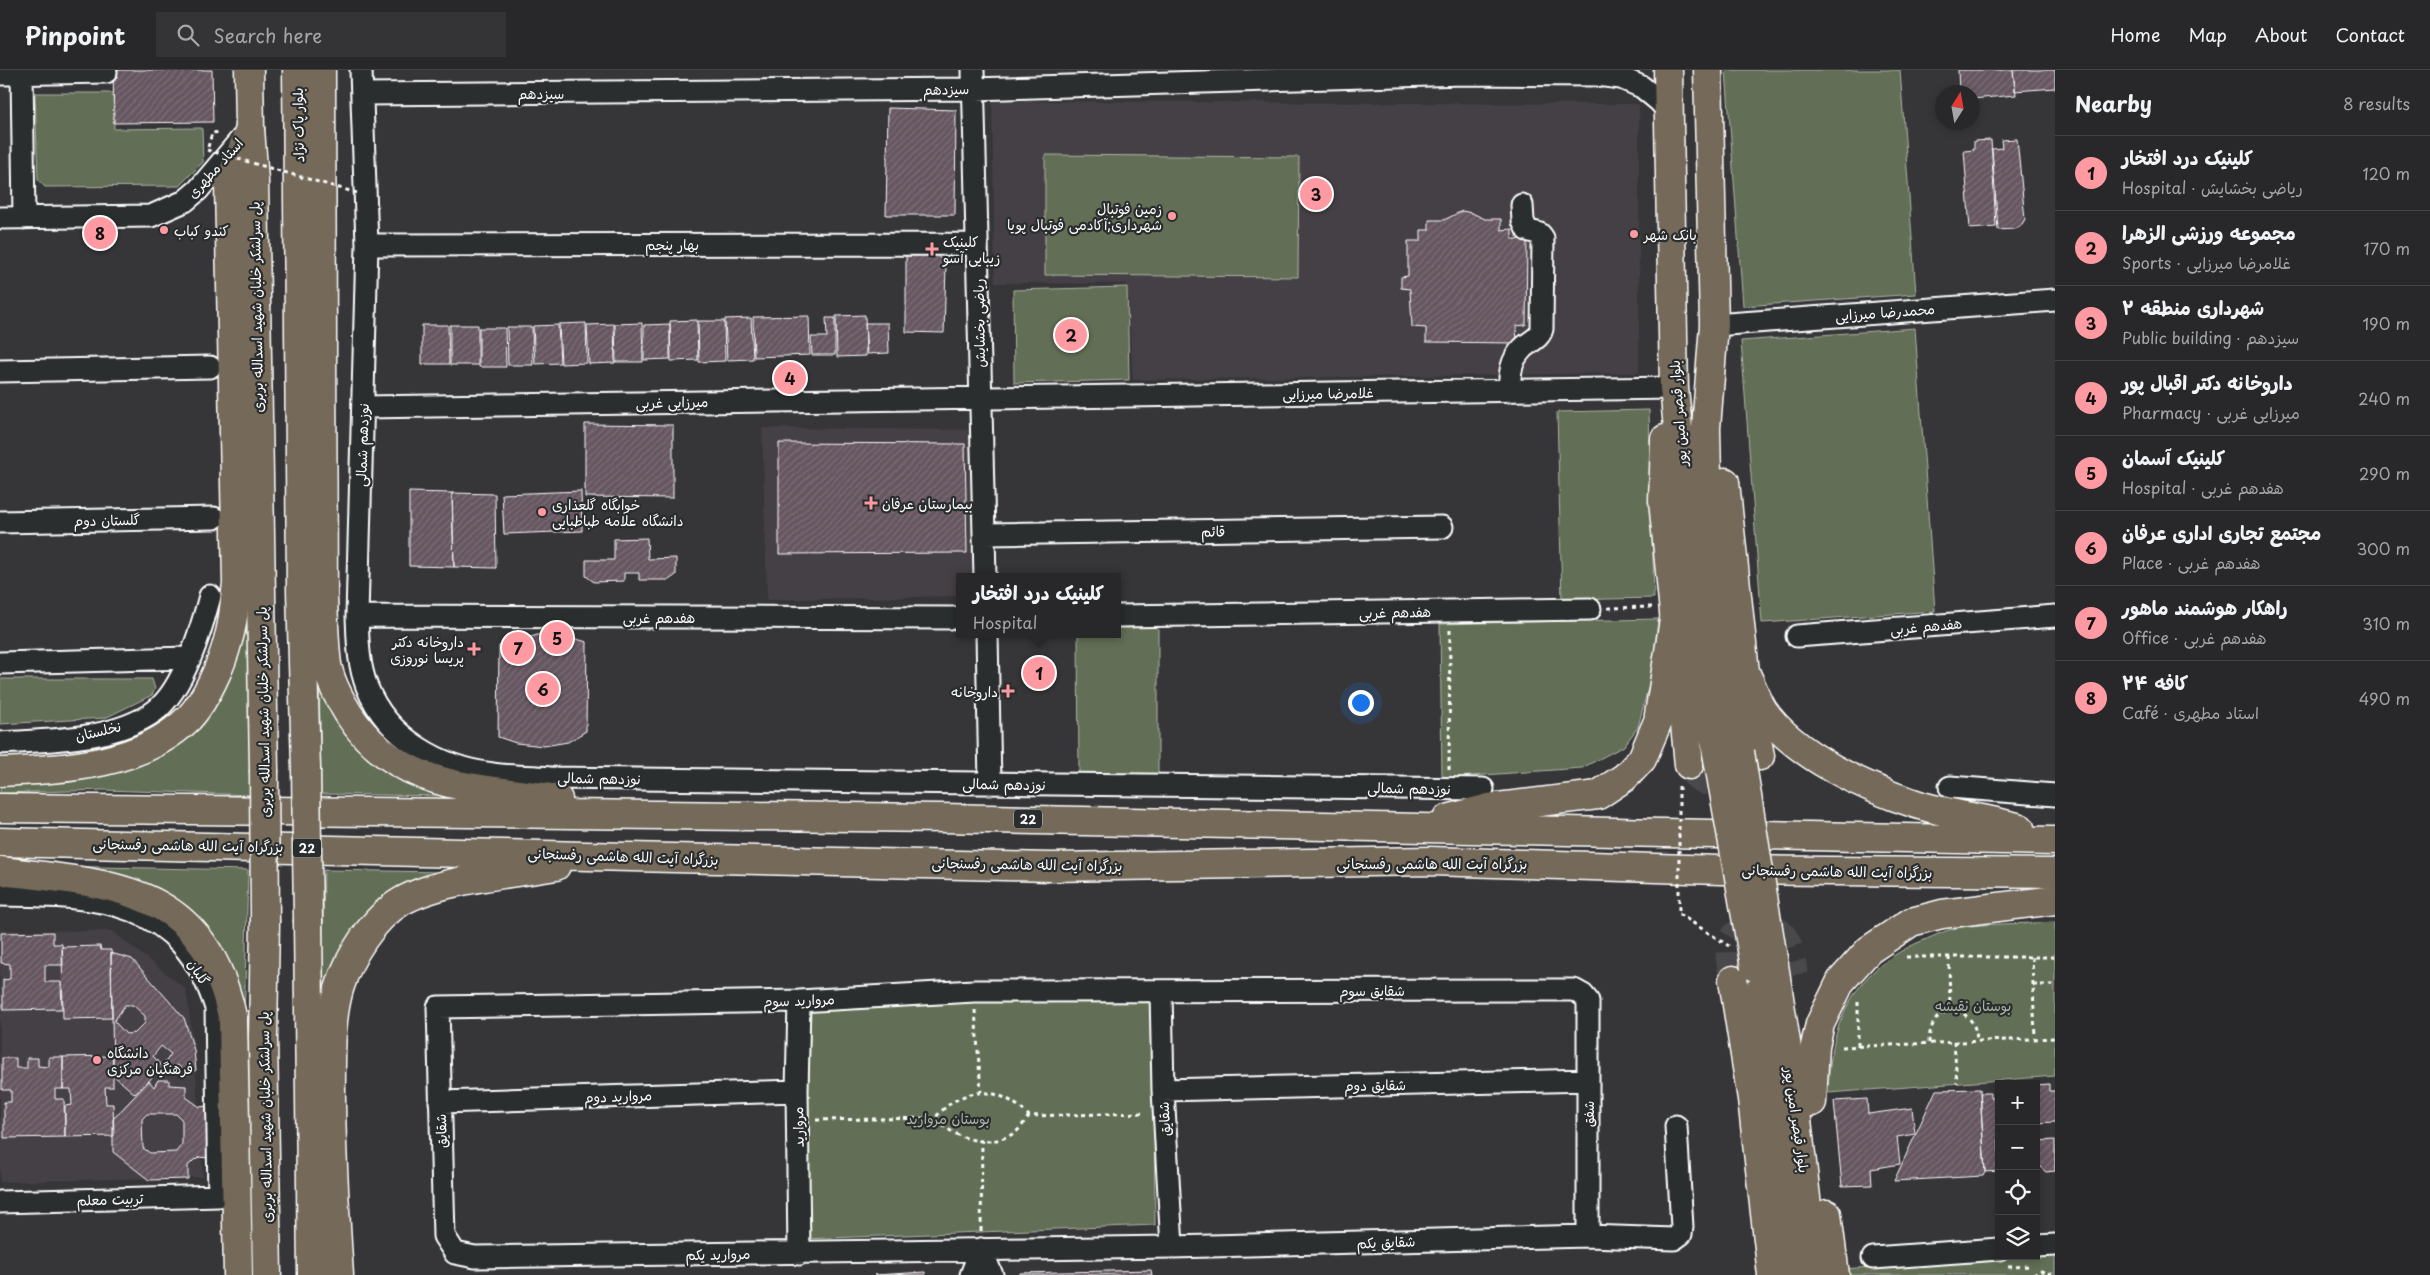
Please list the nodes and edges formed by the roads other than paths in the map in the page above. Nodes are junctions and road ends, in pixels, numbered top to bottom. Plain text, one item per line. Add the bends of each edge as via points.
1 (249, 70) edge
2 (298, 70) edge
3 (321, 70) edge
4 (361, 70) edge
5 (1668, 70) edge
6 (1708, 70) edge
7 (106, 72) dead end
8 (22, 73) junction
9 (0, 74) edge
10 (973, 80) edge
11 (362, 94) junction
12 (1669, 112) junction
13 (250, 129) junction
14 (1522, 205) dead end
15 (0, 218) edge
16 (24, 218) junction
17 (977, 244) junction
18 (367, 245) junction
19 (2055, 300) edge
20 (1714, 325) junction
21 (210, 367) dead end
22 (0, 371) edge
23 (1710, 379) junction
24 (1674, 388) junction
25 (1509, 391) junction
26 (981, 398) junction
27 (364, 406) junction
28 (214, 518) dead end
29 (0, 522) edge
30 (1442, 528) dead end
31 (984, 534) junction
32 (985, 573) edge
33 (210, 596) dead end
34 (1590, 609) road end
35 (1673, 613) junction
36 (357, 616) junction
37 (1121, 616) edge
38 (2055, 616) edge
39 (956, 618) edge
40 (1797, 636) dead end
41 (986, 638) edge
42 (189, 658) junction
43 (0, 663) edge
44 (1745, 672) junction
45 (0, 743) edge
46 (1739, 754) junction
47 (0, 772) edge
48 (1684, 776) tunnel mouth
49 (990, 784) junction
50 (1950, 787) dead end
51 (1483, 789) dead end
52 (2055, 795) edge
53 (0, 808) edge
54 (656, 815) junction
55 (1416, 828) junction
56 (2055, 839) edge
57 (0, 842) edge
58 (614, 856) junction
59 (0, 871) edge
60 (2055, 873) edge
61 (0, 895) edge
62 (2055, 900) edge
63 (1764, 972) junction
64 (1161, 991) junction
65 (1583, 994) joint
66 (799, 1001) junction
67 (438, 1007) joint
68 (1588, 1080) junction
69 (1163, 1090) junction
70 (797, 1091) junction
71 (440, 1102) junction
72 (1812, 1102) junction
73 (1676, 1126) dead end
74 (219, 1196) joint
75 (0, 1202) edge
76 (1588, 1236) junction
77 (2055, 1244) edge
78 (1172, 1247) junction
79 (981, 1249) junction
80 (1995, 1249) edge
81 (454, 1253) joint
82 (799, 1254) junction
83 (2040, 1255) edge
84 (1873, 1258) dead end
85 (238, 1275) edge
86 (267, 1275) edge
87 (312, 1275) edge
88 (339, 1275) edge
89 (971, 1275) edge
90 (992, 1275) edge
91 (1772, 1275) edge
92 (1794, 1275) edge
93 (1815, 1275) edge
94 (1835, 1275) edge

1 - 13 main road
2 - 87 main road, بلوار پاک نژاد, bridge via 301,581
3 - 54 main road via 322,596 327,665 338,696 367,739 406,769 461,785
4 - 11 street, نوزدهم شمالی
5 - 12 main road, بلوار قیصر امین پور
6 - 20 main road, بلوار قیصر امین پور
7 - 8 street
8 - 9 street
8 - 16 street
10 - 11 street, سیزدهم
10 - 12 street, سیزدهم via 1597,75 1621,78 1642,87
10 - 17 street, ریاضی بخشایش
11 - 18 street, نوزدهم شمالی
12 - 24 main road, بلوار قیصر امین پور
13 - 16 street, استاد مطهری via 198,190 185,202 168,210 151,216
13 - 47 main road via 229,185 237,584 229,638 221,662 190,717 133,753 56,769
13 - 86 main road, پل سرلشکر خلبان شهید اسدالله بربری, bridge via 254,180 264,770 263,1036
14 - 25 street via 1527,230 1543,238 1542,329 1538,338 1522,348 1512,364
15 - 16 street, استاد مطهری
17 - 18 street, بهار پنجم
17 - 26 street, ریاضی بخشایش
18 - 27 street, نوزدهم شمالی
19 - 20 street, محمدرضا میرزایی
20 - 23 main road, بلوار قیصر امین پور
21 - 22 street
23 - 44 main road via 1721,448
23 - 46 main road, بلوار قیصر امین پور via 1706,428 1712,555
24 - 25 street, غلامرضا میرزایی
24 - 35 main road via 1665,441 1663,501
24 - 46 main road, بلوار قیصر امین پور via 1700,651
25 - 26 street, غلامرضا میرزایی
26 - 27 street, میرزایی غربی
26 - 31 street, ریاضی بخشایش
27 - 36 street, نوزدهم شمالی
28 - 29 street, گلستان دوم
30 - 31 street, قائم
31 - 32 street, ریاضی بخشایش
33 - 42 street, نخلستان
34 - 37 street, هفدهم غربی
35 - 48 main road
35 - 55 main road via 1658,721 1642,759 1625,777 1598,795 1489,808
36 - 39 street, هفدهم غربی
36 - 49 street, نوزدهم شمالی via 358,652 367,688 379,710 427,754 459,766 492,774 550,778
38 - 40 street, هفدهم غربی
41 - 49 street
42 - 43 street
42 - 45 street, نخلستان via 173,692 161,705 122,727 76,737
44 - 46 main road
44 - 56 main road via 1763,709 1776,725 1801,748 1830,766 1917,804 2014,826
46 - 63 main road, bridge
49 - 51 street, نوزدهم شمالی
50 - 52 street
53 - 54 main road, 22
54 - 55 main road, 22
55 - 56 main road, 22
57 - 58 main road, بزرگراه آیت الله هاشمی رفسنجانی / 22
58 - 60 main road, بزرگراه آیت الله هاشمی رفسنجانی / 22 via 1050,867 1431,861 1720,870
58 - 88 main road via 429,888 401,902 380,920 362,943 339,988 330,1046
59 - 85 main road via 122,888 149,898 177,915 196,934 212,958 227,990 233,1021
61 - 74 street, گلبان via 47,896 119,906 146,916 172,933 198,968 208,984 216,1008
62 - 72 main road via 1942,914 1911,922 1868,950 1841,981 1820,1024 1815,1046
63 - 72 main road
63 - 91 main road via 1752,1099
63 - 92 main road, بلوار قیصر امین پور
63 - 93 main road, بلوار قیصر امین پور via 1794,1094
64 - 65 street, شقایق سوم via 1574,990
64 - 66 street, مروارید سوم via 974,991
64 - 69 street, شقایق
65 - 68 street, شفق via 1588,1001
66 - 67 street, مروارید سوم
66 - 70 street, مروارید
67 - 71 street, شقایق
68 - 69 street, شقایق دوم
68 - 76 street, شفق
69 - 78 street, شقایق
70 - 71 street, مروارید دوم
70 - 82 street, مروارید
71 - 81 street, شقایق via 444,1236
72 - 94 main road
73 - 76 street, شقایق یکم via 1681,1234 1674,1239
74 - 75 street, تربیت معلم
76 - 78 street, شقایق یکم
77 - 83 street
78 - 79 street, شقایق یکم
79 - 82 street, مروارید یکم
79 - 89 street
79 - 90 street
80 - 84 street
81 - 82 street, مروارید یکم via 475,1257

